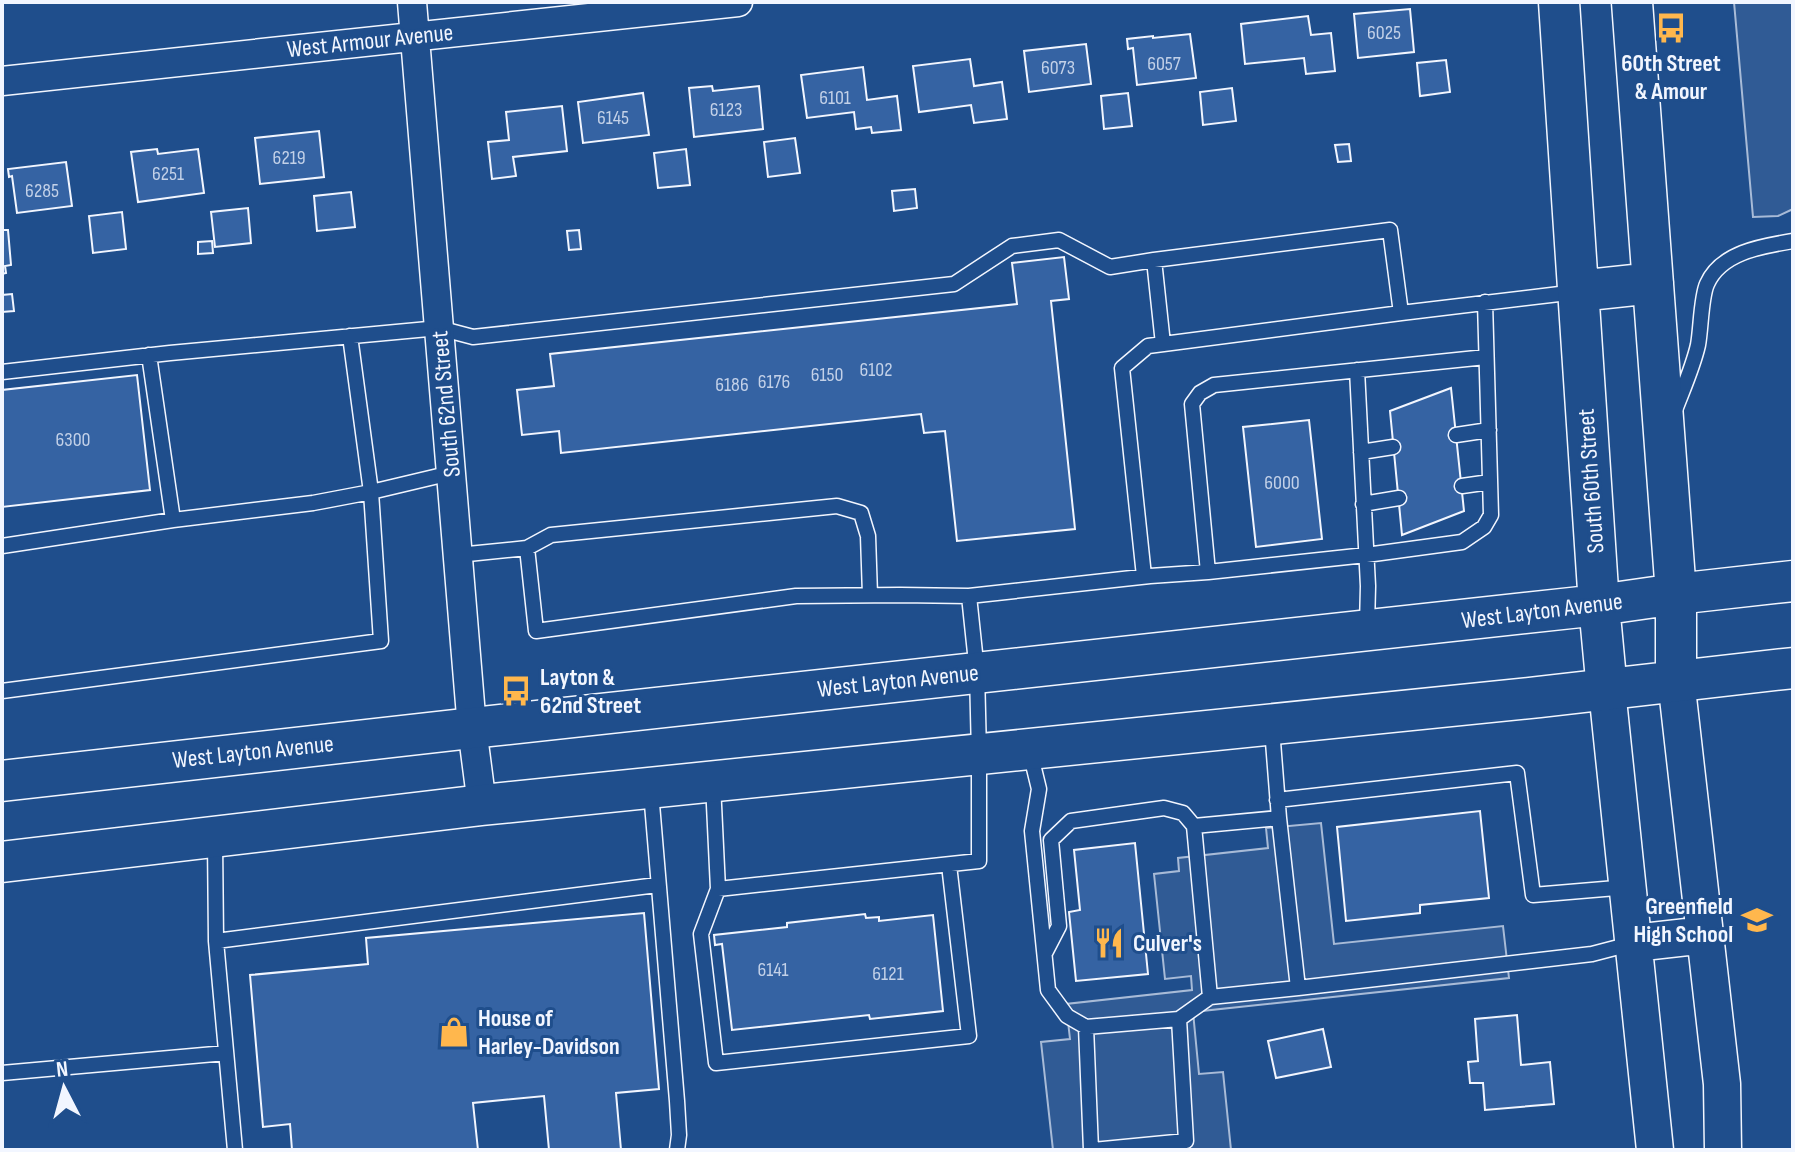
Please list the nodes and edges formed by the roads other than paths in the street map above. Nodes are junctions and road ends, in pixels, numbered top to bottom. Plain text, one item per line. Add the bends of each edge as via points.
1 (412, 2) edge
2 (738, 2) edge
3 (1559, 2) edge
4 (1632, 2) edge
5 (416, 36) junction
6 (2, 81) edge
7 (1793, 241) edge
8 (1154, 260) junction
9 (1653, 283) junction
10 (1578, 291) junction
11 (1485, 302) junction
12 (1401, 313) junction
13 (439, 328) junction
14 (350, 336) junction
15 (1163, 344) junction
16 (149, 355) junction
17 (1486, 357) junction
18 (1357, 370) junction
19 (2, 372) edge
20 (1489, 430) junction
21 (1456, 435) dead end
22 (1664, 441) junction
23 (1393, 447) dead end
24 (1361, 452) junction
25 (451, 473) junction
26 (1490, 482) junction
27 (1462, 486) dead end
28 (371, 492) junction
29 (1399, 498) dead end
30 (1363, 504) junction
31 (173, 520) junction
32 (2, 546) edge
33 (527, 548) junction
34 (458, 555) junction
35 (1366, 555) junction
36 (1208, 572) junction
37 (1144, 576) junction
38 (1793, 581) edge
39 (1676, 594) junction
40 (870, 595) junction
41 (969, 596) junction
42 (1599, 605) junction
43 (1367, 630) junction
44 (1793, 668) edge
45 (977, 672) junction
46 (1676, 680) junction
47 (1607, 690) junction
48 (2, 691) edge
49 (1271, 725) junction
50 (472, 728) junction
51 (1030, 749) junction
52 (979, 754) junction
53 (2, 781) edge
54 (713, 781) junction
55 (650, 788) junction
56 (1277, 800) junction
57 (482, 805) junction
58 (1279, 818) junction
59 (1194, 826) junction
60 (215, 836) junction
61 (2, 862) edge
62 (949, 865) junction
63 (657, 885) junction
64 (1628, 887) junction
65 (718, 889) junction
66 (1705, 935) junction
67 (216, 941) junction
68 (1634, 943) junction
69 (1044, 954) junction
70 (1298, 988) junction
71 (1210, 997) junction
72 (1179, 1019) junction
73 (1086, 1027) junction
74 (226, 1053) junction
75 (2, 1073) edge
76 (235, 1150) edge
77 (677, 1150) edge
78 (1092, 1150) edge
79 (1655, 1150) edge
80 (1723, 1150) edge

1 - 5 street, South 62nd Street
2 - 5 street, West Armour Avenue
3 - 10 main road, South 60th Street
4 - 9 main road
5 - 6 street, West Armour Avenue
5 - 13 street, South 62nd Street
7 - 22 lane via 1742,253 1723,263 1707,284 1697,347
8 - 12 lane via 1390,230
8 - 13 lane via 1110,267 1059,240 1012,246 954,284 473,337
8 - 15 lane
9 - 10 main road
9 - 22 main road
10 - 11 lane
10 - 42 main road, South 60th Street
11 - 12 lane
11 - 17 lane
12 - 15 lane
13 - 14 lane
13 - 25 street, South 62nd Street
14 - 16 lane
14 - 28 lane
15 - 37 lane via 1148,346 1122,368
16 - 19 lane
16 - 31 lane
17 - 18 lane
17 - 20 lane
18 - 24 lane
18 - 36 lane via 1214,385 1200,393 1192,404
20 - 21 lane
20 - 26 lane
22 - 39 main road
23 - 24 lane
24 - 30 lane
25 - 28 lane
25 - 34 street, South 62nd Street
26 - 27 lane
26 - 35 lane via 1491,515 1484,527 1462,542
28 - 31 lane
28 - 48 lane via 381,641
29 - 30 lane
30 - 35 lane
31 - 32 lane
33 - 34 lane
33 - 40 lane via 536,631 796,596
33 - 40 lane via 551,535 837,506 861,513 868,536
34 - 50 street, South 62nd Street
35 - 36 lane
35 - 43 lane
36 - 37 lane
37 - 41 lane
38 - 39 main road, West Layton Avenue
39 - 42 main road, West Layton Avenue
39 - 46 main road
40 - 41 lane
41 - 45 lane
42 - 43 main road, West Layton Avenue
42 - 47 main road, South 60th Street
43 - 45 main road, West Layton Avenue
44 - 46 main road
45 - 50 main road, West Layton Avenue
45 - 52 lane
46 - 47 main road
46 - 66 street
47 - 49 main road
47 - 64 street, South 60th Street
49 - 51 main road
49 - 56 lane
50 - 53 main road, West Layton Avenue
50 - 57 street, South 62nd Street
51 - 52 main road
51 - 69 lane via 1039,789 1032,831
52 - 54 main road
52 - 62 lane via 979,861
54 - 55 main road
54 - 65 lane
55 - 57 main road
55 - 63 lane
56 - 58 lane
56 - 64 lane via 1517,773 1533,895
57 - 60 main road
58 - 59 lane
58 - 70 lane
59 - 69 lane via 1183,813 1164,808 1071,821 1051,840 1059,926
59 - 71 lane
60 - 61 main road
60 - 67 lane
62 - 65 lane
62 - 65 lane via 969,1036 716,1063 701,934
63 - 67 lane
63 - 77 lane
64 - 68 street, South 60th Street
66 - 68 street
66 - 80 street via 1722,1084
67 - 74 lane
68 - 70 lane via 1592,954
68 - 79 street, South 60th Street
69 - 73 lane via 1048,990 1067,1016
70 - 71 lane
71 - 72 lane
72 - 73 lane
72 - 78 lane via 1186,1141
73 - 78 lane
74 - 75 lane
74 - 76 lane

